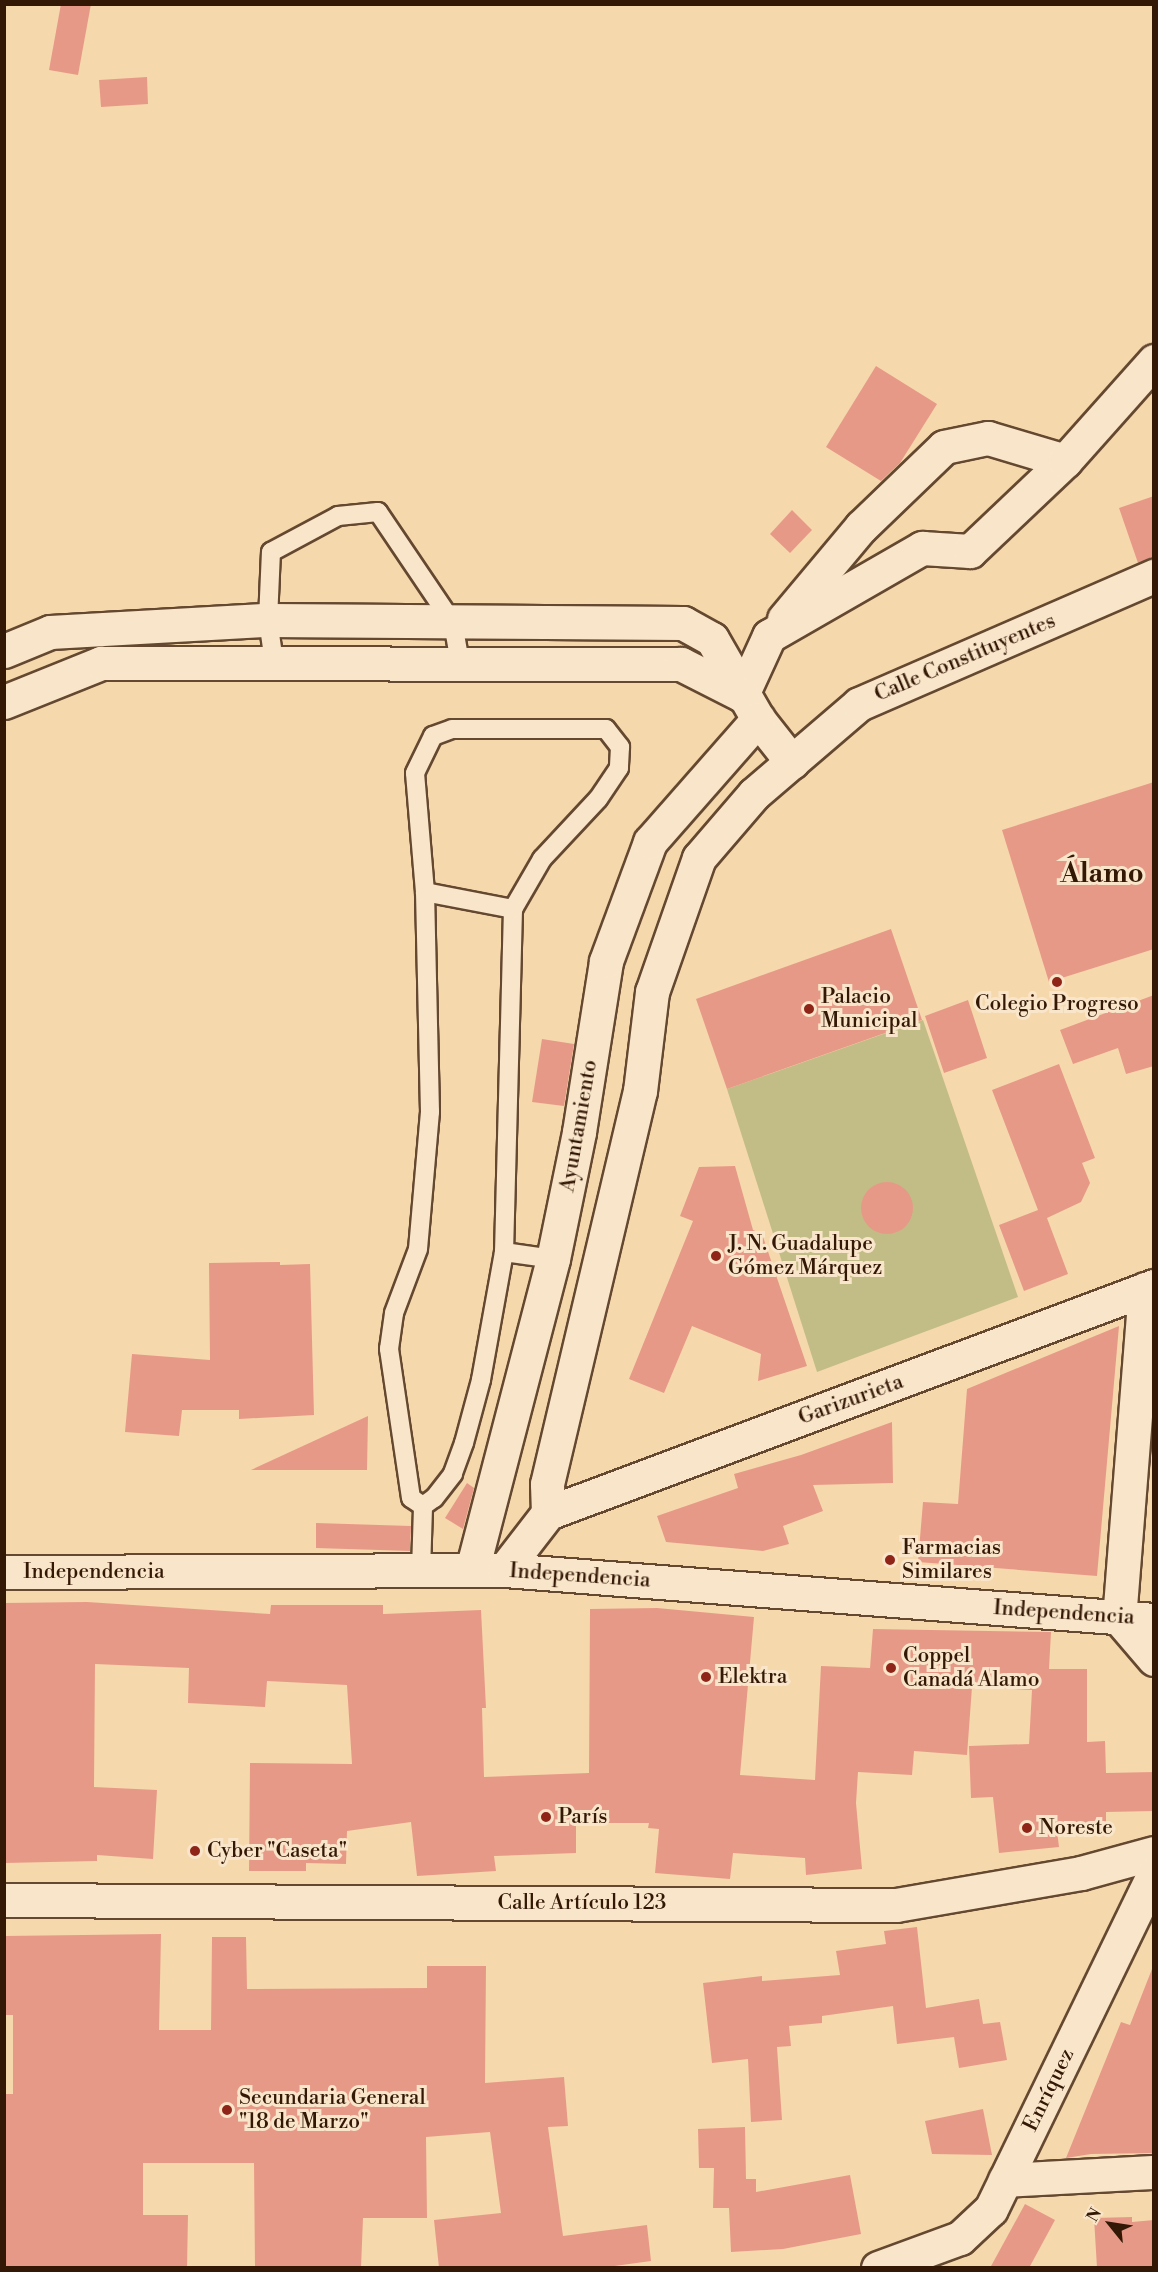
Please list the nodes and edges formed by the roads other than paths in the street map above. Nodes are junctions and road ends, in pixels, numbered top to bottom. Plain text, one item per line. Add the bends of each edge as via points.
1 (1154, 361) edge
2 (1065, 461) junction
3 (1154, 576) edge
4 (268, 620) junction
5 (453, 623) junction
6 (769, 636) junction
7 (4, 651) edge
8 (460, 661) junction
9 (274, 662) junction
10 (4, 702) edge
11 (750, 707) junction
12 (792, 762) junction
13 (425, 892) junction
14 (513, 909) junction
15 (504, 1252) junction
16 (553, 1259) junction
17 (1149, 1288) edge
18 (423, 1506) junction
19 (548, 1513) junction
20 (422, 1570) junction
21 (472, 1570) junction
22 (504, 1570) junction
23 (4, 1572) edge
24 (1119, 1618) junction
25 (1154, 1620) edge
26 (1154, 1659) edge
27 (1154, 1853) edge
28 (1154, 1873) edge
29 (4, 1900) edge
30 (1154, 2172) edge
31 (1005, 2180) junction
32 (890, 2266) edge

1 - 2 street
2 - 6 street via 970,551 922,548
2 - 6 street, Ayuntamiento via 988,438 944,447 861,526
3 - 12 street, Calle Constituyentes via 859,704
4 - 5 street
4 - 5 lane via 272,552 338,516 378,512
4 - 7 street via 50,632
4 - 9 lane
5 - 8 lane
5 - 11 street via 683,623 712,639
6 - 11 street, Ayuntamiento
8 - 9 street
8 - 11 street via 681,664
9 - 10 street via 101,663
11 - 12 street
11 - 16 street, Ayuntamiento via 650,842 606,961 579,1132
12 - 19 street via 754,794 699,858 662,958 652,992 640,1091 547,1484 544,1500
13 - 14 lane
13 - 14 lane via 415,773 433,736 452,729 606,729 620,747 619,768 598,799 542,859
13 - 18 lane via 430,1112 418,1249 394,1313 389,1349 411,1498
14 - 15 lane
15 - 16 lane
15 - 18 lane via 481,1380 464,1443 453,1474 429,1504
16 - 21 street, Ayuntamiento
17 - 19 street, Garizurieta
17 - 24 street
18 - 20 lane
19 - 22 street
20 - 21 street, Independencia
20 - 23 street, Independencia
21 - 22 street, Independencia
22 - 24 street, Independencia
24 - 25 street, Independencia
24 - 26 street
27 - 29 street, Calle Artículo 123 via 1081,1873 896,1905
28 - 31 street, Enríquez
30 - 31 street
31 - 32 street, Enríquez via 991,2209 960,2238

